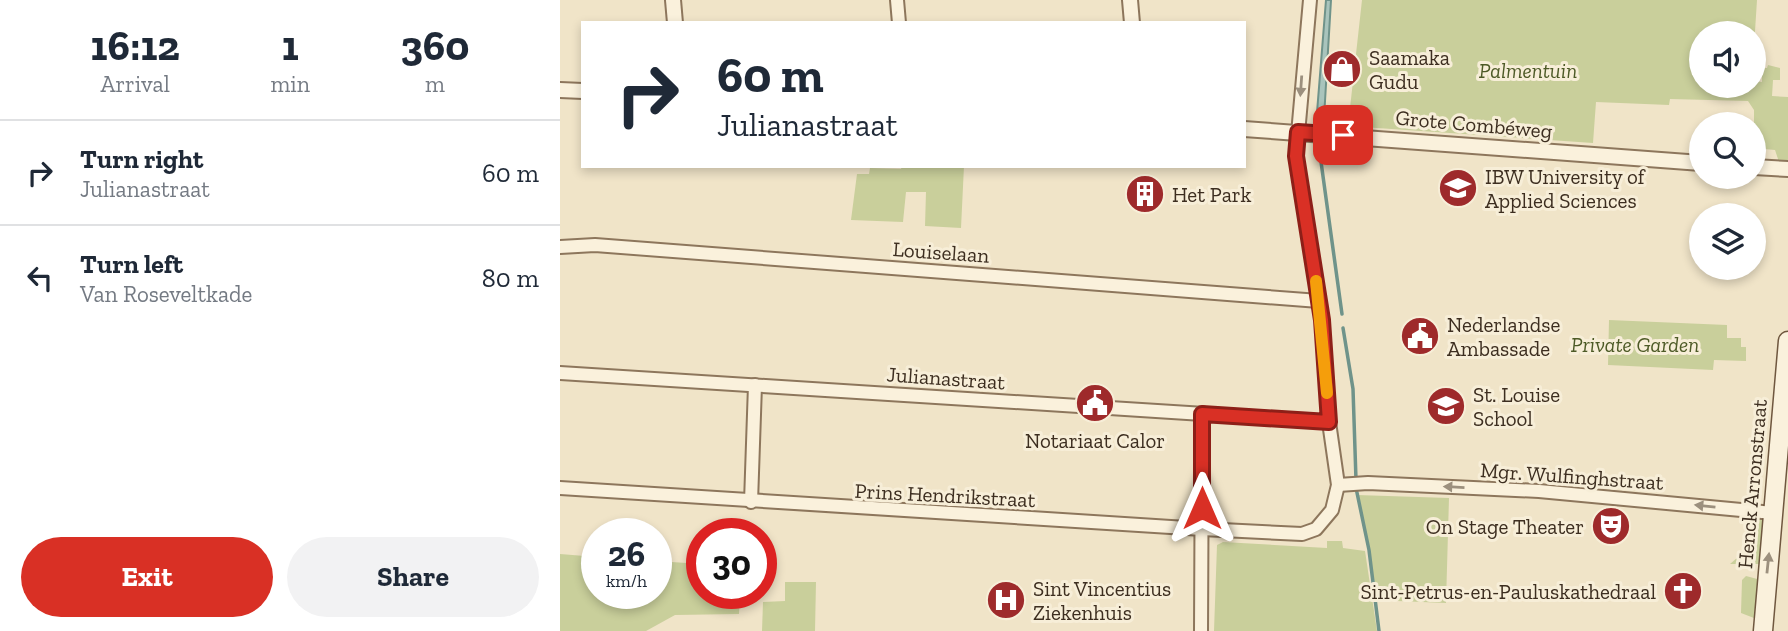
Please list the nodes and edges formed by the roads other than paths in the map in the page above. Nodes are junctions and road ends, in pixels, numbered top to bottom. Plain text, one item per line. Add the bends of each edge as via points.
1 (673, 0) edge
2 (897, 0) edge
3 (1130, 0) edge
4 (1310, 0) edge
5 (675, 21) edge
6 (899, 21) edge
7 (1132, 21) edge
8 (560, 90) edge
9 (581, 91) edge
10 (1246, 129) edge
11 (1302, 133) junction
12 (1689, 162) edge
13 (1766, 168) edge
14 (1788, 169) edge
15 (560, 247) edge
16 (1319, 301) junction
17 (1788, 341) edge
18 (560, 373) edge
19 (755, 385) junction
20 (1202, 414) junction
21 (1329, 422) junction
22 (1341, 484) junction
23 (1782, 486) edge
24 (560, 488) edge
25 (751, 502) junction
26 (1773, 513) junction
27 (1202, 529) junction
28 (1201, 631) edge
29 (1763, 631) edge

1 - 5 street
2 - 6 street
3 - 7 street
4 -> 11 street
8 - 9 street
10 - 11 street, Grote Combéweg
11 - 12 street, Grote Combéweg
11 - 16 street via 1296,156
13 - 14 street
15 - 16 street, Louiselaan via 595,245
16 - 21 street
17 - 23 main road, Henck Arronstraat
18 - 19 street, Julianastraat
19 - 20 street, Julianastraat
19 - 25 street
20 - 21 street, Julianastraat
20 - 27 street
21 - 22 street
26 -> 22 street, Mgr. Wulfinghstraat via 1539,491
22 - 27 street, Prins Hendrikstraat via 1324,521 1302,534
23 - 26 main road, Henck Arronstraat
24 - 25 street, Prins Hendrikstraat
25 - 27 street, Prins Hendrikstraat
29 -> 26 main road, Henck Arronstraat
27 - 28 street

